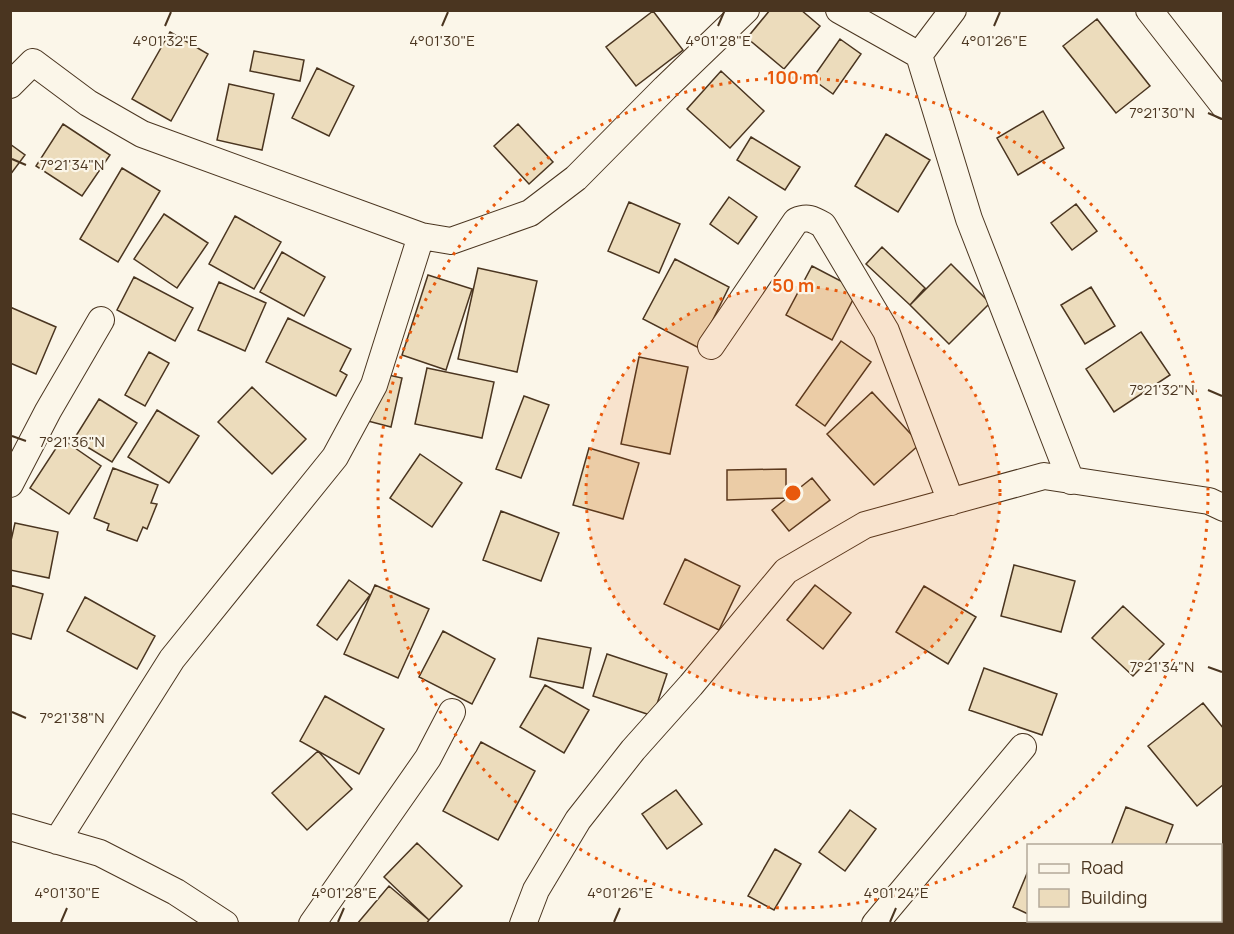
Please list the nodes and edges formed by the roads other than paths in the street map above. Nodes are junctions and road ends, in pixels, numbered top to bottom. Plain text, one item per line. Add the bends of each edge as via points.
1 (746, 10) edge
2 (839, 10) edge
3 (953, 10) edge
4 (1149, 10) edge
5 (919, 55) junction
6 (10, 85) edge
7 (1224, 106) edge
8 (421, 236) junction
9 (101, 320) dead end
10 (711, 346) dead end
11 (1071, 481) junction
12 (10, 484) edge
13 (951, 502) junction
14 (1224, 508) edge
15 (452, 712) dead end
16 (1023, 747) dead end
17 (10, 827) edge
18 (57, 841) junction
19 (225, 924) edge
20 (312, 924) edge
21 (523, 924) edge
22 (875, 924) edge

1 - 8 street via 576,178 530,213 451,241
2 - 5 street
3 - 5 street
4 - 7 street
5 - 11 street via 969,219
6 - 8 street via 33,62 88,103 142,134
8 - 18 street via 374,385 335,457 172,659
9 - 12 street
10 - 13 street via 796,221 804,217 823,225 886,331
11 - 13 street via 1044,477
11 - 14 street via 1209,501
13 - 21 street via 865,525 786,571 578,820 536,890
15 - 20 street via 428,758
16 - 22 street
17 - 18 street
18 - 19 street via 100,853 176,892

